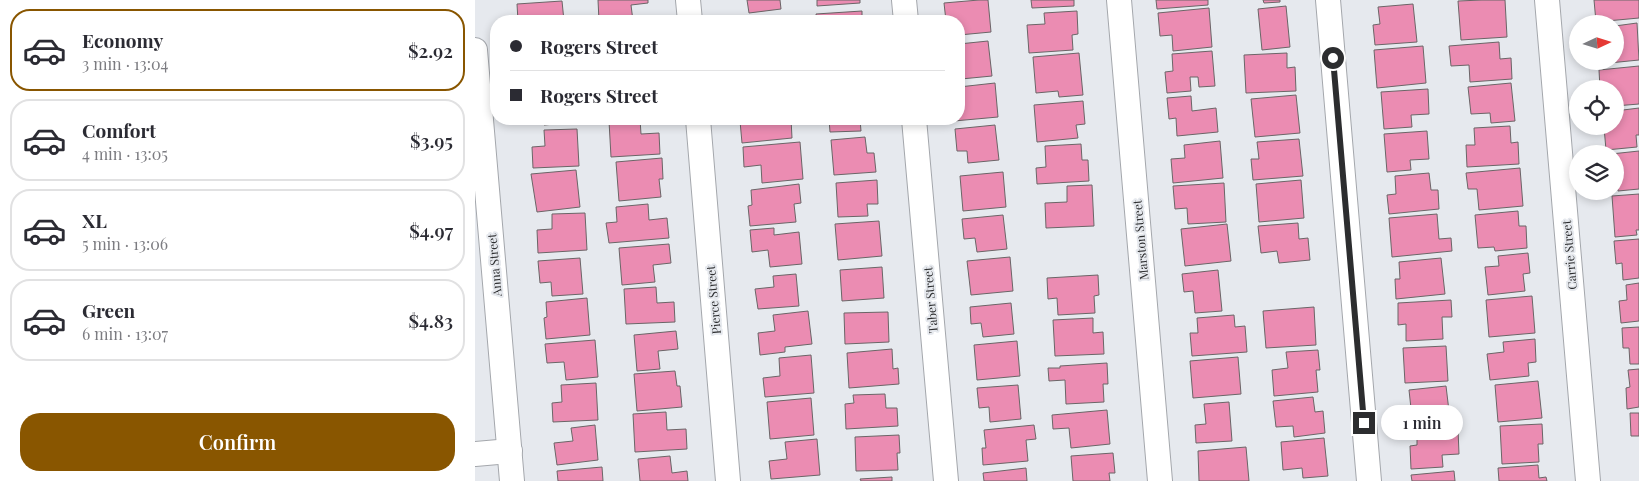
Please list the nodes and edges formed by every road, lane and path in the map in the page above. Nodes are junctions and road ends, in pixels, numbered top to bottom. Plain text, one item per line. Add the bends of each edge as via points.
1 (688, 0) edge
2 (904, 0) edge
3 (1119, 0) edge
4 (1328, 0) edge
5 (1547, 0) edge
6 (689, 15) edge
7 (905, 15) edge
8 (475, 50) edge
9 (698, 125) edge
10 (915, 125) edge
11 (510, 451) junction
12 (475, 454) edge
13 (512, 481) edge
14 (728, 481) edge
15 (946, 481) edge
16 (1160, 481) edge
17 (1369, 481) edge
18 (1588, 481) edge

1 - 6 street
2 - 7 street
3 - 16 street, Marston Street
4 - 17 street
5 - 18 street, Carrie Street
8 - 11 street, Anna Street
9 - 14 street, Pierce Street
10 - 15 street, Taber Street
11 - 12 street
11 - 13 street, Anna Street

